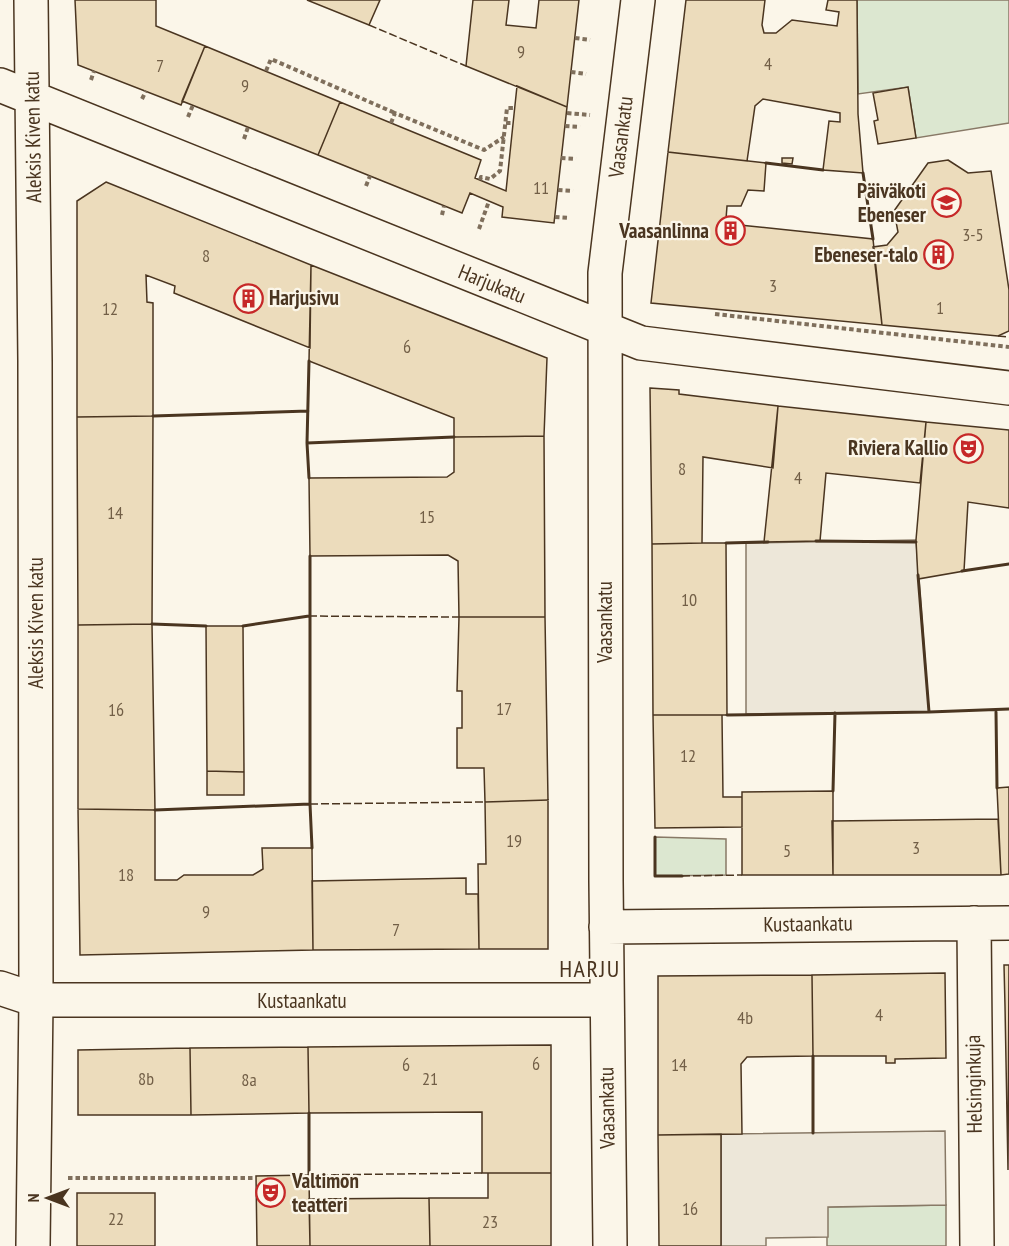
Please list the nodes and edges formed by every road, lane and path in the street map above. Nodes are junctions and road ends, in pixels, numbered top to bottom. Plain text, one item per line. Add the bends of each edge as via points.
1 (31, 0) edge
2 (638, 0) edge
3 (575, 38) dead end
4 (590, 40) dead end
5 (94, 71) dead end
6 (266, 71) dead end
7 (571, 72) dead end
8 (586, 74) dead end
9 (92, 80) dead end
10 (0, 85) edge
11 (146, 92) dead end
12 (32, 98) junction
13 (142, 99) dead end
14 (193, 105) dead end
15 (514, 108) dead end
16 (395, 112) junction
17 (188, 117) dead end
18 (391, 123) dead end
19 (506, 123) junction
20 (513, 123) dead end
21 (565, 126) dead end
22 (248, 127) dead end
23 (580, 127) dead end
24 (504, 137) junction
25 (244, 139) dead end
26 (561, 158) dead end
27 (576, 159) dead end
28 (370, 176) dead end
29 (480, 180) dead end
30 (366, 186) dead end
31 (558, 190) dead end
32 (573, 191) dead end
33 (489, 201) dead end
34 (444, 206) dead end
35 (442, 215) dead end
36 (555, 217) dead end
37 (569, 218) dead end
38 (479, 229) dead end
39 (712, 314) dead end
40 (604, 328) junction
41 (1009, 347) edge
42 (1009, 388) edge
43 (974, 923) junction
44 (1009, 923) edge
45 (606, 927) junction
46 (0, 988) edge
47 (36, 999) junction
48 (606, 1000) junction
49 (67, 1178) dead end
50 (253, 1178) dead end
51 (33, 1246) edge
52 (610, 1246) edge
53 (977, 1246) edge

1 - 12 street, Aleksis Kiven katu
2 - 40 street, Vaasankatu via 605,273
3 - 4 path
5 - 9 path
6 - 16 path via 271,59
7 - 8 path
10 - 12 street, Harjukatu
11 - 13 path
12 - 40 street, Harjukatu
12 - 47 street, Aleksis Kiven katu
14 - 17 path
15 - 19 path via 507,108
16 - 18 path
16 - 24 path via 484,150
19 - 20 path
19 - 24 path
21 - 23 path
22 - 25 path
24 - 29 path via 500,171 490,180
26 - 27 path
28 - 30 path
31 - 32 path
33 - 38 path
34 - 35 path
36 - 37 path
39 - 41 path
40 - 42 street, Harjukatu via 641,343
40 - 45 street, Vaasankatu
43 - 44 street, Kustaankatu
43 - 45 street, Kustaankatu
43 - 53 street, Helsinginkuja
45 - 48 street, Vaasankatu
46 - 47 street, Kustaankatu
47 - 48 street, Kustaankatu
47 - 51 street, Aleksis Kiven katu
48 - 52 street, Vaasankatu
49 - 50 path

